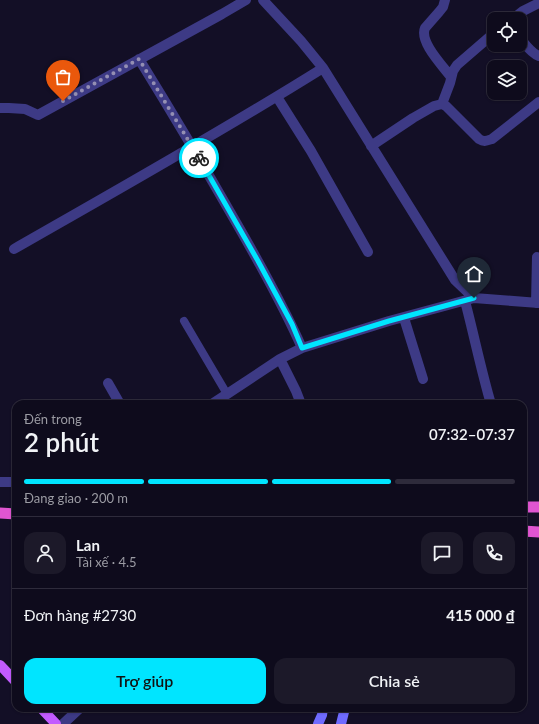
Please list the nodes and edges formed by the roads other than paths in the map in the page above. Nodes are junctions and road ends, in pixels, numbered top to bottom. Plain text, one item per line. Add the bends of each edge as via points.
1 (246, 0) edge
2 (263, 0) edge
3 (445, 0) edge
4 (539, 3) edge
5 (522, 12) edge
6 (487, 39) edge
7 (527, 46) edge
8 (539, 56) edge
9 (139, 59) junction
10 (323, 68) junction
11 (452, 77) junction
12 (277, 97) junction
13 (539, 102) edge
14 (442, 104) junction
15 (0, 108) edge
16 (371, 146) junction
17 (193, 147) junction
18 (14, 249) dead end
19 (368, 252) dead end
20 (537, 257) dead end
21 (469, 299) junction
22 (538, 303) edge
23 (404, 318) junction
24 (184, 322) dead end
25 (302, 348) junction
26 (280, 359) junction
27 (423, 379) dead end
28 (108, 383) dead end
29 (227, 394) junction
30 (118, 400) edge
31 (218, 400) edge
32 (299, 400) edge
33 (490, 400) edge
34 (0, 482) edge
35 (12, 482) edge
36 (527, 507) edge
37 (539, 507) edge
38 (0, 513) edge
39 (12, 514) edge
40 (527, 532) edge
41 (539, 532) edge
42 (0, 665) edge
43 (12, 678) edge
44 (45, 712) edge
45 (76, 712) edge
46 (322, 712) edge
47 (344, 712) edge
48 (56, 724) edge
49 (63, 724) edge
50 (318, 724) edge
51 (341, 724) edge

1 - 9 street
2 - 10 street
3 - 11 street via 443,7 423,32 428,46
4 - 5 street
6 - 11 street via 457,65
7 - 8 street
9 - 15 street via 38,115 25,109
9 - 17 street
10 - 12 street
10 - 16 street
11 - 14 street
12 - 17 street
12 - 19 street
13 - 14 street via 492,139 482,141
14 - 16 street via 434,106
16 - 21 street
17 - 18 street
17 - 25 street via 258,261
20 - 22 street
21 - 22 street
21 - 23 street
21 - 33 street via 475,340
23 - 25 street
23 - 27 street
24 - 29 lane
25 - 26 street
26 - 29 street
26 - 32 street
28 - 30 street
29 - 31 street
34 - 35 street
36 - 37 highway
38 - 39 highway
40 - 41 highway
42 - 43 main road
44 - 48 main road
45 - 49 street
46 - 50 main road
47 - 51 main road

